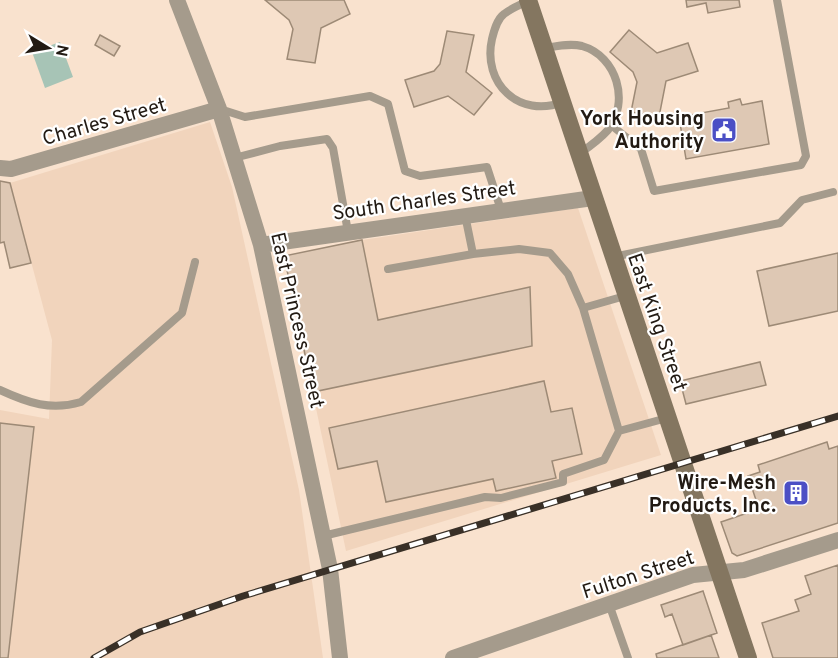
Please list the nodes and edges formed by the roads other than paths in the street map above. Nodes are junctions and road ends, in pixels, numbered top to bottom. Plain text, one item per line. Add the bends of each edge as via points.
1 (177, 0) edge
2 (528, 0) edge
3 (777, 0) edge
4 (545, 48) junction
5 (563, 102) junction
6 (219, 109) junction
7 (611, 125) junction
8 (579, 154) junction
9 (234, 158) junction
10 (0, 168) edge
11 (833, 192) dead end
12 (593, 198) junction
13 (501, 210) junction
14 (465, 215) junction
15 (348, 232) junction
16 (261, 245) junction
17 (473, 254) junction
18 (612, 257) junction
19 (195, 262) dead end
20 (388, 269) dead end
21 (625, 296) junction
22 (583, 308) junction
23 (0, 390) edge
24 (667, 418) junction
25 (619, 431) junction
26 (324, 536) junction
27 (838, 540) edge
28 (719, 572) junction
29 (609, 604) junction
30 (500, 651) edge
31 (338, 658) edge
32 (453, 658) edge
33 (628, 658) edge
34 (748, 658) edge

1 - 6 street, East Princess Street
2 - 4 street, East King Street
2 - 5 lane via 502,15 494,30 489,54 496,79 511,99 530,106
3 - 7 lane via 806,156 801,165 654,190 641,149
4 - 5 street, East King Street
4 - 7 lane via 583,46 602,57 615,74 619,90
5 - 8 street, East King Street
6 - 9 street, East Princess Street
6 - 10 street, Charles Street via 11,169
6 - 13 lane via 245,117 370,96 388,104 405,171 420,176 487,167
7 - 8 lane
8 - 12 street, East King Street
9 - 15 lane via 327,140 333,148
9 - 16 street, East Princess Street
11 - 18 lane via 802,200 780,223
12 - 13 street, South Charles Street
12 - 18 street, East King Street
13 - 14 street, South Charles Street
14 - 15 street, South Charles Street
14 - 17 lane
15 - 16 street, South Charles Street
16 - 26 street, East Princess Street
17 - 20 lane
17 - 22 lane via 519,249 549,253 568,274
18 - 21 street, East King Street
19 - 23 lane via 182,313 81,402 61,408 35,404
21 - 22 lane
21 - 24 street, East King Street
22 - 25 lane
24 - 25 lane
24 - 28 street, East King Street
25 - 26 lane via 604,460 563,474 563,482
26 - 31 street, East Princess Street
27 - 28 street, Fulton Street via 744,570
28 - 29 street, Fulton Street via 693,575
28 - 34 street, East King Street
29 - 30 street, Fulton Street
29 - 33 lane
30 - 32 street, Fulton Street

